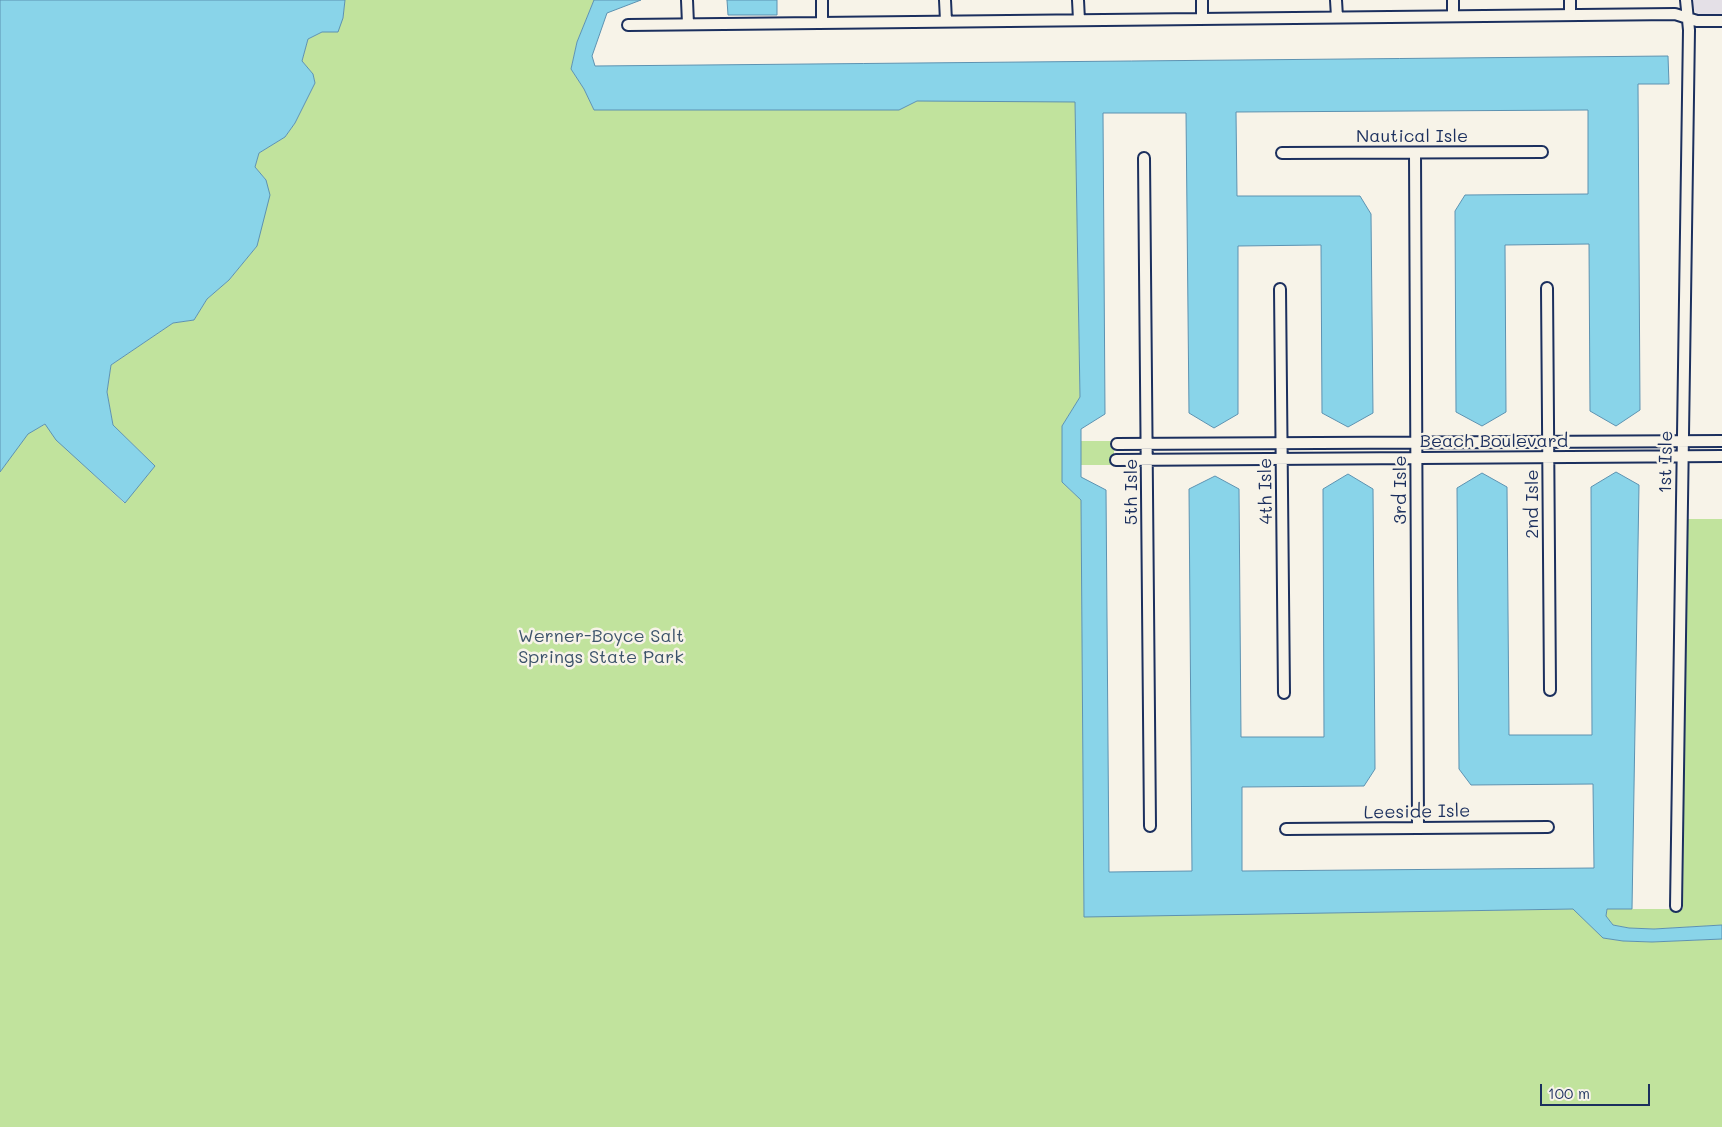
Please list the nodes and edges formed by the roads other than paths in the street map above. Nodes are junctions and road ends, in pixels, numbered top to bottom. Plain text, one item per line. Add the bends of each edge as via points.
1 (687, 0) edge
2 (822, 0) edge
3 (945, 0) edge
4 (1078, 0) edge
5 (1202, 0) edge
6 (1336, 0) edge
7 (1453, 0) edge
8 (1570, 0) edge
9 (1686, 0) edge
10 (1570, 15) junction
11 (1453, 16) junction
12 (1336, 17) junction
13 (1688, 18) junction
14 (1202, 19) junction
15 (1079, 20) junction
16 (946, 21) junction
17 (1722, 21) edge
18 (822, 22) junction
19 (688, 24) junction
20 (628, 25) dead end
21 (1542, 152) dead end
22 (1414, 153) junction
23 (1282, 154) dead end
24 (1144, 158) dead end
25 (1547, 288) dead end
26 (1280, 289) dead end
27 (1548, 441) junction
28 (1683, 441) junction
29 (1722, 441) edge
30 (1416, 442) junction
31 (1282, 443) junction
32 (1117, 444) dead end
33 (1147, 444) junction
34 (1682, 456) junction
35 (1722, 456) edge
36 (1548, 457) junction
37 (1416, 458) junction
38 (1147, 459) junction
39 (1282, 459) junction
40 (1116, 460) dead end
41 (1550, 690) dead end
42 (1284, 693) dead end
43 (1150, 826) dead end
44 (1548, 827) dead end
45 (1418, 828) junction
46 (1286, 829) dead end
47 (1676, 906) dead end

1 - 19 street
2 - 18 street
3 - 16 street
4 - 15 street
5 - 14 street
6 - 12 street
7 - 11 street
8 - 10 street
9 - 13 street, 1st Isle
10 - 11 street
10 - 13 street via 1675,14
11 - 12 street
12 - 14 street
13 - 17 street
13 - 28 street, 1st Isle
14 - 15 street
15 - 16 street
16 - 18 street
18 - 19 street
19 - 20 street
21 - 22 street, Nautical Isle
22 - 23 street, Nautical Isle
22 - 30 street, 3rd Isle
24 - 33 street, 5th Isle
25 - 27 street, 2nd Isle
26 - 31 street, 4th Isle
27 - 28 street, Beach Boulevard
27 - 30 street, Beach Boulevard
27 - 36 street, 2nd Isle
28 - 29 street, Beach Boulevard
28 - 34 street, 1st Isle
30 - 31 street, Beach Boulevard
30 - 37 street, 3rd Isle
31 - 33 street, Beach Boulevard
31 - 39 street, 4th Isle
32 - 33 street, Beach Boulevard
33 - 38 street, 5th Isle
34 - 35 street, Beach Boulevard
34 - 36 street, Beach Boulevard
34 - 47 street, 1st Isle
36 - 37 street, Beach Boulevard
36 - 41 street, 2nd Isle
37 - 39 street, Beach Boulevard
37 - 45 street, 3rd Isle
38 - 39 street, Beach Boulevard
38 - 40 street, Beach Boulevard
38 - 43 street, 5th Isle
39 - 42 street, 4th Isle
44 - 45 street, Leeside Isle
45 - 46 street, Leeside Isle

